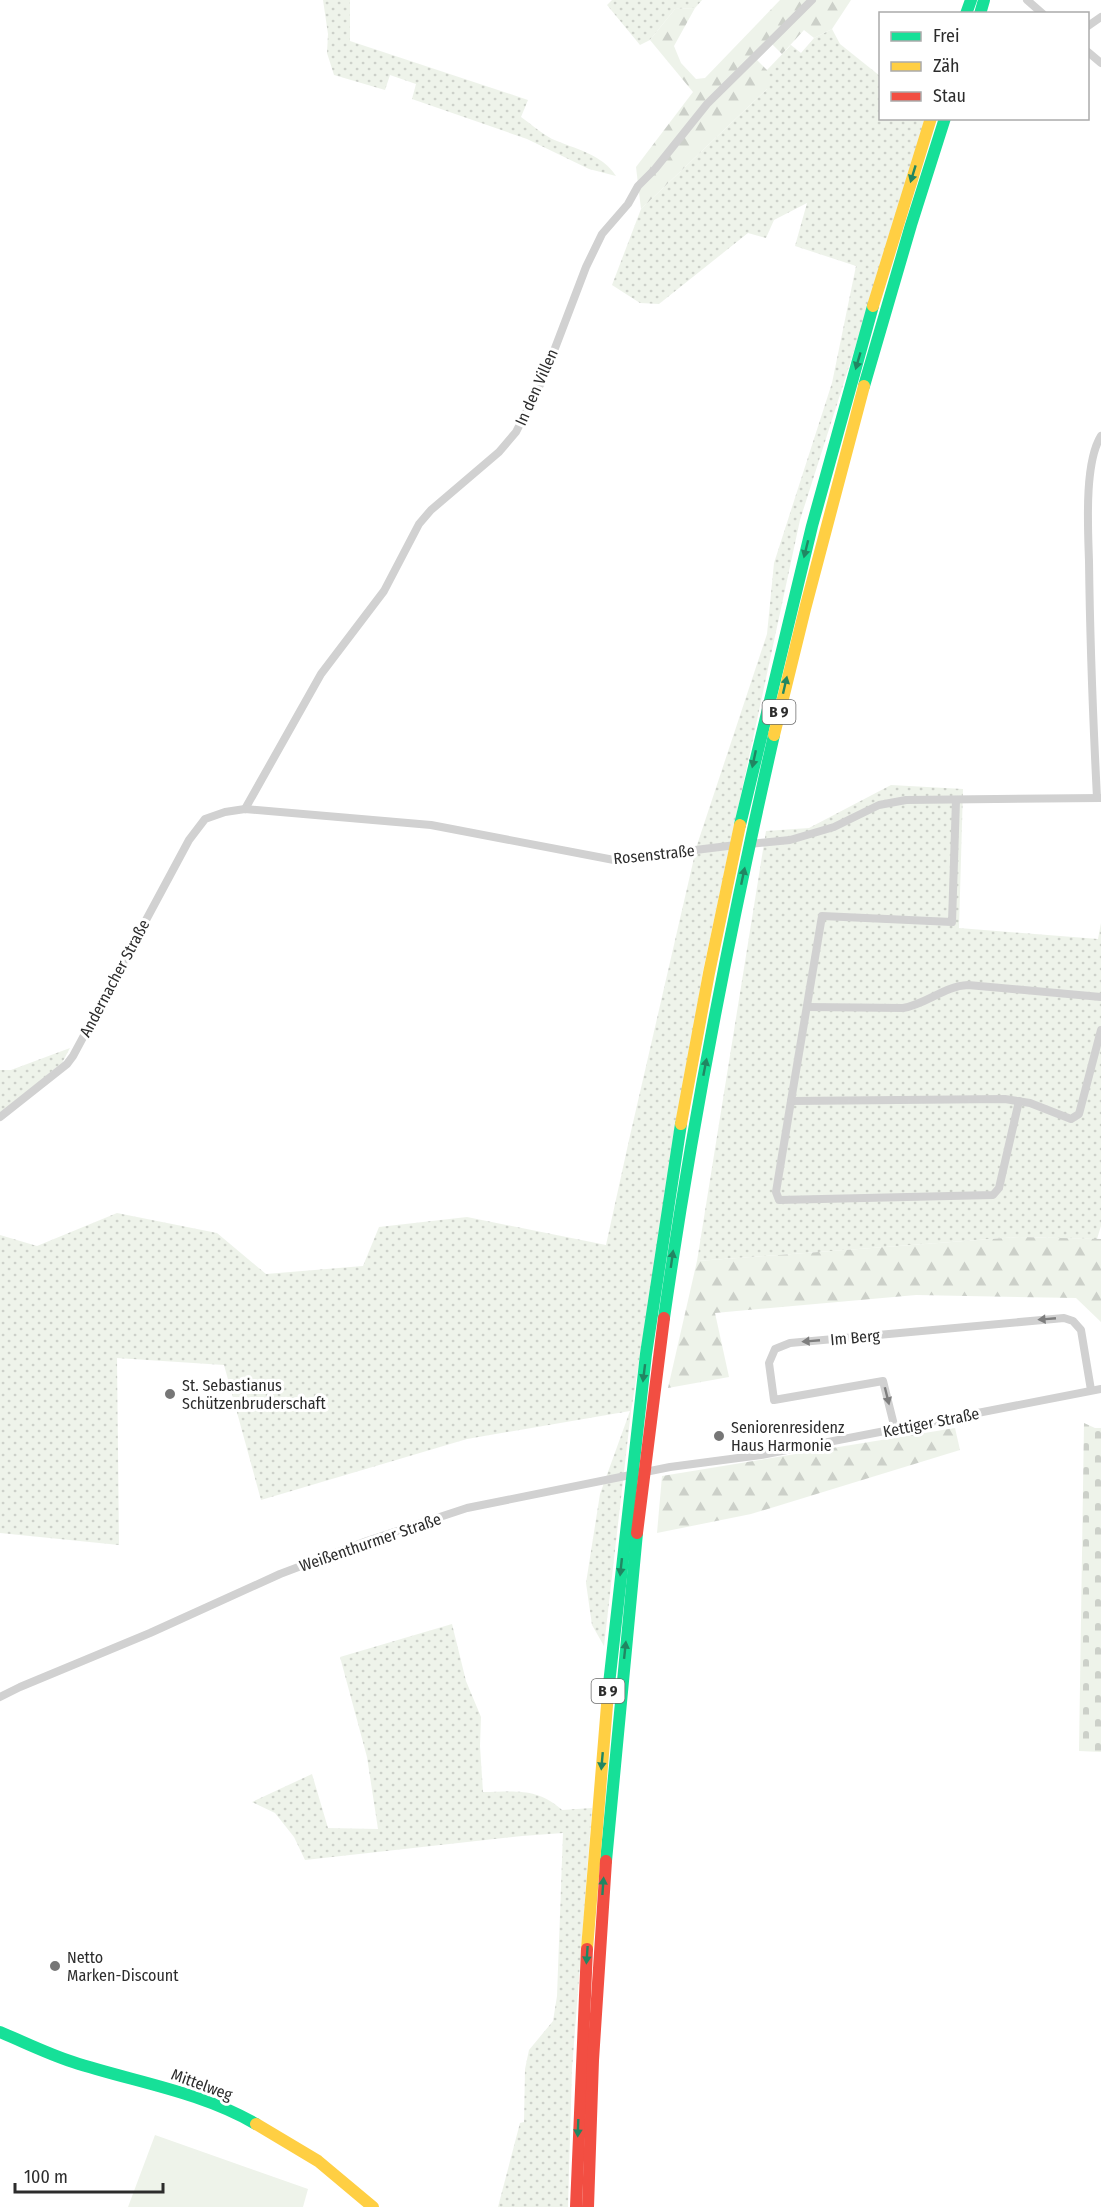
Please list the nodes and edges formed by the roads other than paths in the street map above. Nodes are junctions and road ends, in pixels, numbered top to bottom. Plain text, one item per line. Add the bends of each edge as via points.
1 (812, 0) edge
2 (1027, 0) edge
3 (1041, 12) edge
4 (1089, 53) edge
5 (1101, 63) edge
6 (930, 120) edge
7 (944, 120) edge
8 (1101, 435) edge
9 (1099, 798) edge
10 (956, 800) junction
11 (245, 809) junction
12 (205, 819) joint
13 (1101, 997) edge
14 (807, 1007) junction
15 (1101, 1030) edge
16 (791, 1101) junction
17 (1019, 1101) junction
18 (0, 1117) edge
19 (657, 1316) junction
20 (1101, 1389) edge
21 (1091, 1390) junction
22 (895, 1429) junction
23 (761, 1455) joint
24 (0, 1697) edge
25 (0, 2032) edge
26 (586, 2070) junction
27 (373, 2207) edge
28 (576, 2207) edge
29 (588, 2207) edge

1 - 11 street, In den Villen via 707,104 602,234 544,377 516,432 419,524 384,591 321,674
2 - 3 street
4 - 5 street
6 -> 19 main road, B 9 via 886,259 811,527 755,755 684,1106
19 -> 7 main road, B 9 via 720,984 771,745 824,529 898,265
8 - 9 street via 1089,476 1088,526 1090,667
9 - 10 street, Rosenstraße
10 - 11 street, Rosenstraße via 906,800 879,805 834,827 790,840 614,860 431,825
10 - 14 street via 951,922 822,916
11 - 12 street, Rosenstraße
12 - 18 street, Andernacher Straße via 189,840 67,1064
13 - 14 street via 968,984 955,985 917,1006 903,1008
14 - 16 street
15 - 17 street via 1078,1114 1071,1119
16 - 17 street
16 - 17 street via 776,1192 778,1200 993,1195 999,1188
19 - 26 main road, B 9
20 - 21 street, Kettiger Straße
21 - 22 street, Kettiger Straße
21 -> 22 street, Im Berg via 1082,1330 1064,1317 790,1342 775,1349 769,1363 774,1400 883,1381
22 - 23 street, Kettiger Straße
23 - 24 street, Weißenthurmer Straße via 670,1467 456,1512 280,1574
25 - 27 main road, Mittelweg via 72,2062 162,2086 238,2114 318,2162
26 -> 28 main road, B 9
26 - 29 main road, B 9

